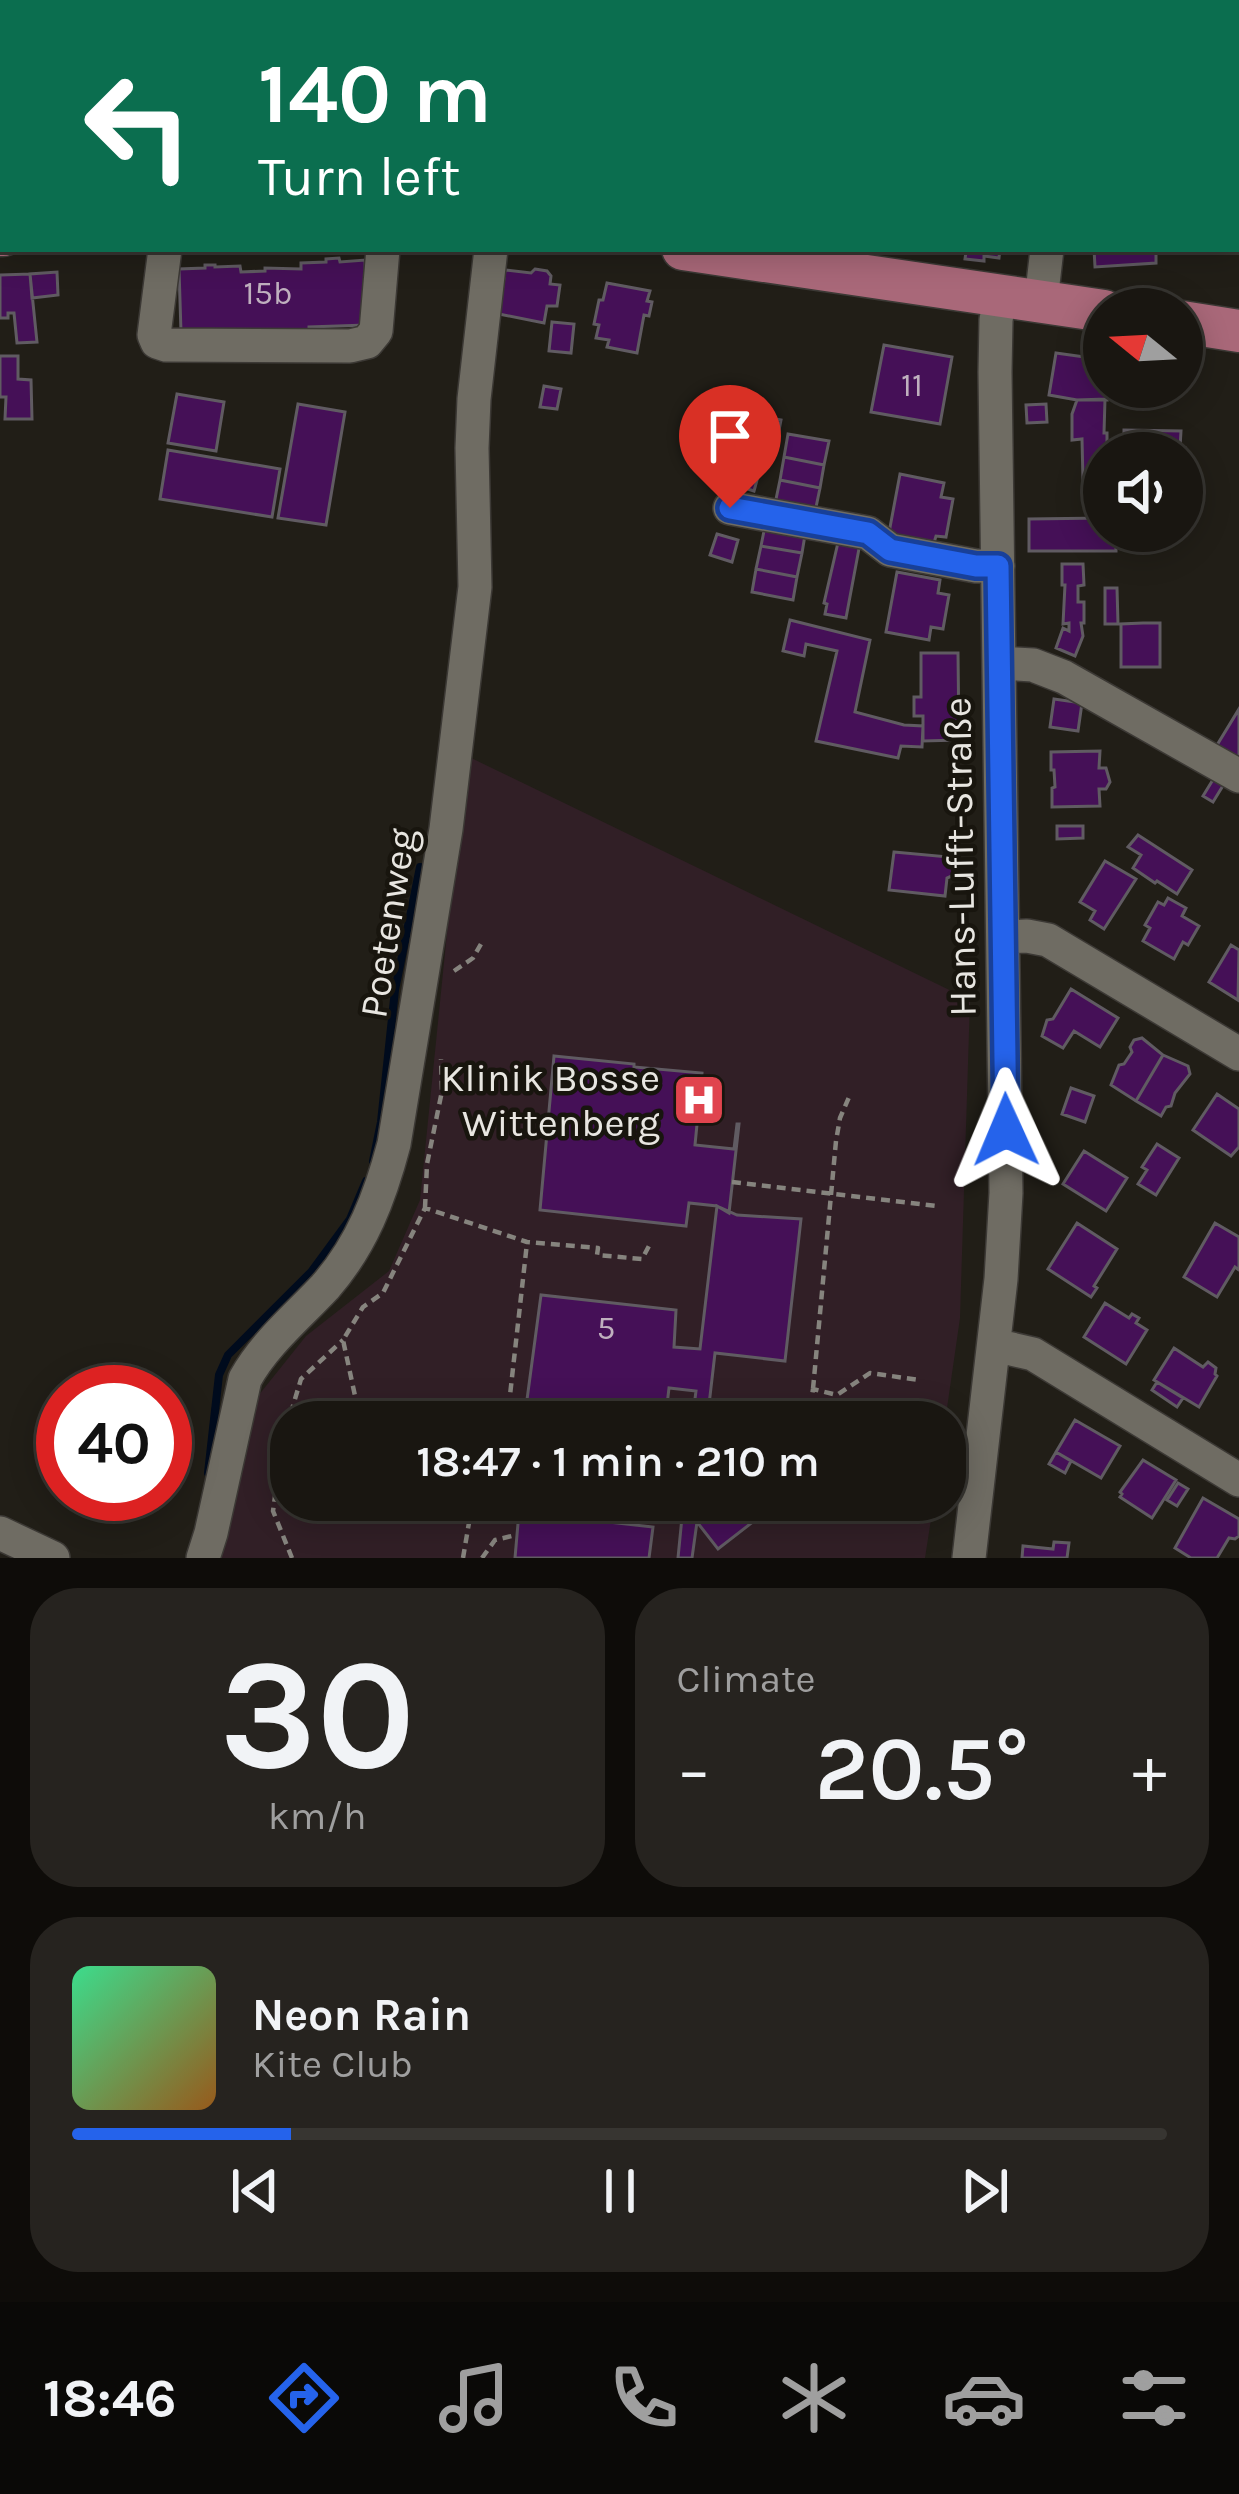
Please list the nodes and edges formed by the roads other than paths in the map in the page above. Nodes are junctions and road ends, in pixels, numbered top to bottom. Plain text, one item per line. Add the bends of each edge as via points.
1 (165, 252) edge
2 (383, 252) edge
3 (491, 252) edge
4 (703, 252) edge
5 (1045, 252) edge
6 (1020, 299) junction
7 (1083, 308) edge
8 (1203, 325) edge
9 (1239, 331) edge
10 (730, 508) dead end
11 (998, 566) junction
12 (1000, 663) junction
13 (1239, 776) edge
14 (1004, 937) junction
15 (1239, 1054) edge
16 (994, 1345) junction
17 (1239, 1480) edge
18 (0, 1533) edge
19 (53, 1558) edge
20 (203, 1558) edge
21 (969, 1558) edge

1 - 2 street via 157,342 350,346 376,331
3 - 20 street, Poetenweg via 474,399 475,587 446,829 394,1144 358,1243 244,1378
4 - 6 main road
5 - 6 street, Hans-Lufft-Straße
6 - 7 main road
6 - 11 street, Hans-Lufft-Straße via 995,359
8 - 9 main road
10 - 11 street via 868,533 890,550
11 - 12 street, Hans-Lufft-Straße
12 - 13 street via 1064,677
12 - 14 street, Hans-Lufft-Straße
14 - 15 street via 1048,940
14 - 16 street, Hans-Lufft-Straße via 1006,1193
16 - 17 street via 1033,1354
16 - 21 street, Hans-Lufft-Straße
18 - 19 street

